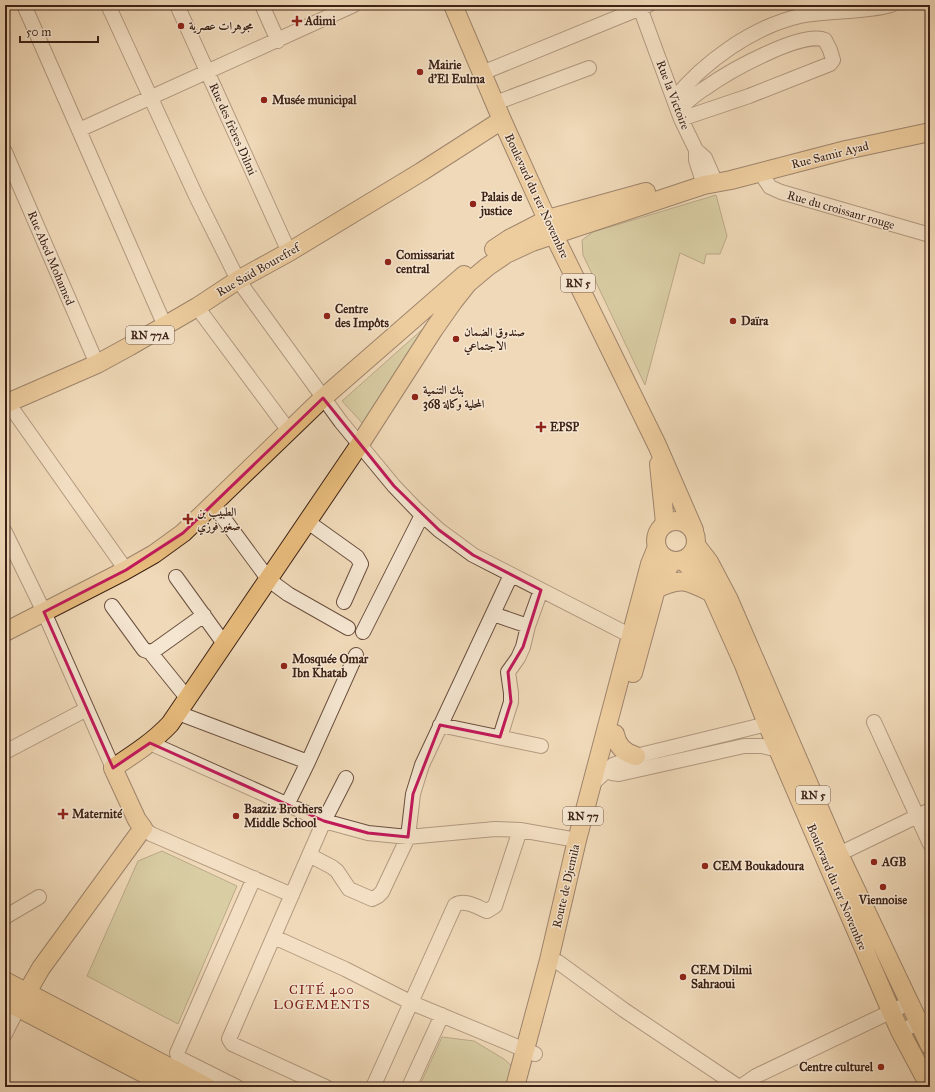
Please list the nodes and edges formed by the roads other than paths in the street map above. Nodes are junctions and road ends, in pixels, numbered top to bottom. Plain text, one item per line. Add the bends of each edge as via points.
1 (24, 5) edge
2 (108, 5) edge
3 (177, 5) edge
4 (262, 5) edge
5 (354, 5) edge
6 (453, 5) edge
7 (891, 5) edge
8 (642, 6) edge
9 (278, 41) junction
10 (589, 68) dead end
11 (208, 72) junction
12 (482, 73) junction
13 (150, 97) junction
14 (495, 103) junction
15 (678, 109) junction
16 (502, 120) junction
17 (78, 130) junction
18 (930, 132) edge
19 (5, 152) edge
20 (760, 172) junction
21 (714, 180) junction
22 (551, 227) junction
23 (930, 235) edge
24 (289, 252) junction
25 (238, 280) junction
26 (197, 307) junction
27 (165, 326) junction
28 (97, 364) junction
29 (323, 398) junction
30 (6, 404) edge
31 (289, 431) junction
32 (360, 444) junction
33 (657, 445) junction
34 (213, 504) junction
35 (422, 515) junction
36 (308, 522) junction
37 (666, 523) junction
38 (5, 532) edge
39 (695, 538) junction
40 (657, 547) junction
41 (677, 561) junction
42 (126, 570) junction
43 (511, 575) junction
44 (176, 577) dead end
45 (269, 580) junction
46 (656, 589) junction
47 (541, 590) junction
48 (711, 592) junction
49 (344, 602) dead end
50 (112, 606) dead end
51 (44, 612) junction
52 (493, 614) junction
53 (204, 615) junction
54 (528, 626) junction
55 (348, 628) dead end
56 (5, 632) edge
57 (363, 632) dead end
58 (637, 639) junction
59 (225, 645) junction
60 (150, 652) junction
61 (356, 655) dead end
62 (750, 663) junction
63 (183, 706) junction
64 (87, 709) junction
65 (874, 722) dead end
66 (440, 725) junction
67 (775, 726) junction
68 (615, 734) junction
69 (500, 737) junction
70 (150, 743) junction
71 (541, 746) dead end
72 (779, 750) junction
73 (5, 752) edge
74 (636, 756) junction
75 (308, 762) junction
76 (114, 768) junction
77 (602, 768) junction
78 (346, 778) dead end
79 (287, 805) junction
80 (924, 813) edge
81 (324, 821) junction
82 (143, 828) junction
83 (520, 830) junction
84 (408, 837) junction
85 (577, 840) junction
86 (930, 844) edge
87 (839, 854) junction
88 (309, 855) junction
89 (254, 878) junction
90 (292, 895) junction
91 (40, 898) dead end
92 (5, 917) edge
93 (274, 937) junction
94 (554, 961) junction
95 (5, 981) edge
96 (27, 992) junction
97 (412, 1003) junction
98 (909, 1003) junction
99 (11, 1004) edge
100 (890, 1011) junction
101 (442, 1016) junction
102 (924, 1020) edge
103 (900, 1031) junction
104 (5, 1034) edge
105 (930, 1046) edge
106 (531, 1053) junction
107 (166, 1086) edge
108 (207, 1087) edge
109 (236, 1087) edge
110 (326, 1087) edge
111 (373, 1087) edge
112 (409, 1087) edge
113 (515, 1087) edge
114 (528, 1087) edge
115 (739, 1087) edge
116 (930, 1087) edge

1 - 17 street
2 - 13 street
3 - 11 street, Rue des frères Dilmi
4 - 9 street
5 - 9 street
6 - 12 main road, RN 5
7 - 15 street via 799,16 773,25 724,52 698,74
8 - 12 street
8 - 15 street, Rue la Victoire
9 - 11 street
10 - 14 street
11 - 13 street
11 - 24 street, Rue des frères Dilmi
12 - 14 main road, RN 5
13 - 17 street
13 - 25 street
14 - 16 main road, RN 5
15 - 15 street via 735,69 787,44 805,39 826,40 833,60 830,64 749,96
15 - 21 street, Rue la Victoire via 696,150 705,158
16 - 22 main road, Boulevard du 1er Novembre / RN 5
16 - 24 main road, Rue Saïd Bourefref / RN 77A
17 - 27 street
18 - 20 main road, Rue Samir Ayad
19 - 28 street, Rue Abed Mohamed
20 - 21 main road, Rue Samir Ayad
20 - 23 street, Rue du croissanr rouge via 770,187 781,192
21 - 22 main road, Rue Samir Ayad
22 - 29 main road via 509,239 493,250
22 - 32 main road via 532,242 506,254 468,283 434,329
22 - 33 main road, Boulevard du 1er Novembre / RN 5
24 - 25 main road, Rue Saïd Bourefref / RN 77A
25 - 26 main road, Rue Saïd Bourefref / RN 77A
25 - 29 street
26 - 27 main road, Rue Saïd Bourefref / RN 77A
26 - 31 street
27 - 28 main road, Rue Saïd Bourefref / RN 77A
28 - 30 main road, Rue Saïd Bourefref / RN 77A
29 - 31 main road
29 - 32 street
30 - 42 street
31 - 34 main road
32 - 35 street via 394,486
32 - 36 main road
33 - 37 main road, Boulevard du 1er Novembre / RN 5
33 - 39 main road, Boulevard du 1er Novembre / RN 5
34 - 42 main road via 183,533
34 - 45 street
35 - 43 street via 473,555
35 - 57 street
36 - 45 main road
36 - 49 street via 357,557 361,564
37 - 39 main road via 676,520 686,523
37 - 40 main road via 658,531
38 - 51 street
39 - 41 main road via 691,555
39 - 62 main road, Boulevard du 1er Novembre / RN 5 via 729,600
40 - 41 main road via 662,556
40 - 58 main road, Route de Djemila / RN 77 via 650,564
41 - 46 main road, Route de Djemila / RN 77
41 - 48 main road, Boulevard du 1er Novembre / RN 5 via 700,576
42 - 51 main road
43 - 47 street
43 - 52 street
44 - 53 street
45 - 55 street via 288,594
45 - 59 main road
46 - 48 main road via 669,583 686,581
46 - 58 main road, Route de Djemila / RN 77
47 - 54 street
47 - 58 street
48 - 62 main road, Boulevard du 1er Novembre / RN 5
50 - 60 street via 144,650
51 - 56 main road
51 - 64 street
52 - 54 street
52 - 66 street
53 - 59 street
53 - 60 street
54 - 69 street via 522,651 508,672 510,702
58 - 68 main road, Route de Djemila / RN 77
58 - 77 main road, Route de Djemila / RN 77
59 - 63 main road
60 - 63 street
61 - 75 street
62 - 67 main road, Boulevard du 1er Novembre / RN 5
63 - 70 main road via 170,724
63 - 75 street
64 - 73 street
64 - 76 street
65 - 80 street
66 - 69 street
66 - 84 street via 413,794
67 - 72 main road, Boulevard du 1er Novembre / RN 5
67 - 74 street
67 - 87 main road, Boulevard du 1er Novembre / RN 5
68 - 74 main road via 622,749
68 - 77 main road, Route de Djemila / RN 77
69 - 71 street
70 - 76 main road
70 - 79 street
72 - 77 street via 762,746 744,746 619,774
72 - 100 main road, Boulevard du 1er Novembre / RN 5
74 - 77 street
75 - 79 street
76 - 82 main road
77 - 85 main road, Route de Djemila / RN 77 via 592,784
77 - 94 main road, Route de Djemila / RN 77
78 - 81 street
79 - 81 street
80 - 86 street
80 - 87 street
81 - 84 street via 368,833
81 - 88 street
82 - 89 street via 151,834
82 - 96 main road via 41,968
83 - 84 street via 495,829
83 - 85 street
83 - 97 street via 495,906 487,911 466,903 460,902 455,905
84 - 88 street via 382,892 372,899 350,889 332,867
85 - 94 main road, Route de Djemila / RN 77
87 - 98 main road, Boulevard du 1er Novembre / RN 5
88 - 90 street
89 - 90 street
89 - 109 street via 177,1053 181,1059
90 - 93 street
91 - 92 street
93 - 97 street
93 - 110 street via 229,1039 230,1042
94 - 106 main road, Route de Djemila / RN 77
94 - 115 street
95 - 96 main road
96 - 99 main road
96 - 108 main road
97 - 101 street
97 - 111 street
98 - 100 street
98 - 102 main road, Boulevard du 1er Novembre / RN 5
99 - 104 street
99 - 107 main road
100 - 103 main road, Boulevard du 1er Novembre / RN 5
100 - 115 street via 756,1076
101 - 106 street
101 - 112 street
102 - 103 street
102 - 105 main road, Boulevard du 1er Novembre / RN 5
103 - 116 main road, Boulevard du 1er Novembre / RN 5
106 - 113 main road, Route de Djemila / RN 77
106 - 114 main road, Route de Djemila / RN 77

